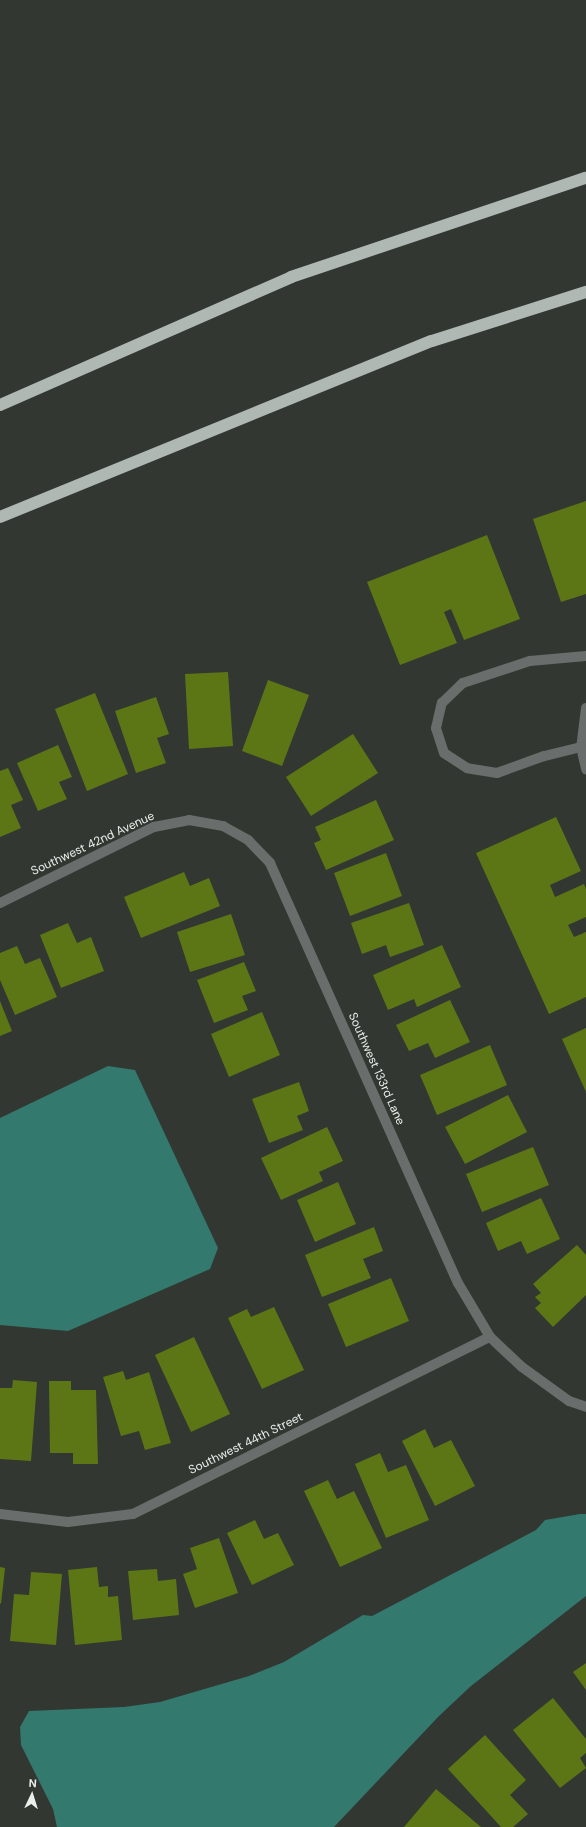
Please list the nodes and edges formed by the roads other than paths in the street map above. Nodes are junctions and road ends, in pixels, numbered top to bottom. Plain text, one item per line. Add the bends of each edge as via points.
1 (586, 178) edge
2 (586, 292) edge
3 (0, 405) edge
4 (0, 518) edge
5 (586, 656) edge
6 (585, 711) edge
7 (581, 747) junction
8 (586, 769) edge
9 (223, 826) joint
10 (0, 903) edge
11 (490, 1337) junction
12 (586, 1407) edge
13 (0, 1514) edge

1 - 3 highway via 291,277
2 - 4 highway via 432,341
5 - 7 street via 530,661 463,683 442,703 436,728 444,753 467,768 497,773 544,756
6 - 7 street
7 - 8 street
9 - 10 street, Southwest 42nd Avenue via 190,820 154,827
9 - 11 street, Southwest 133rd Lane via 248,840 270,863 458,1283
11 - 12 street, Southwest 133rd Lane via 522,1367 570,1401
11 - 13 street, Southwest 44th Street via 134,1514 68,1522

